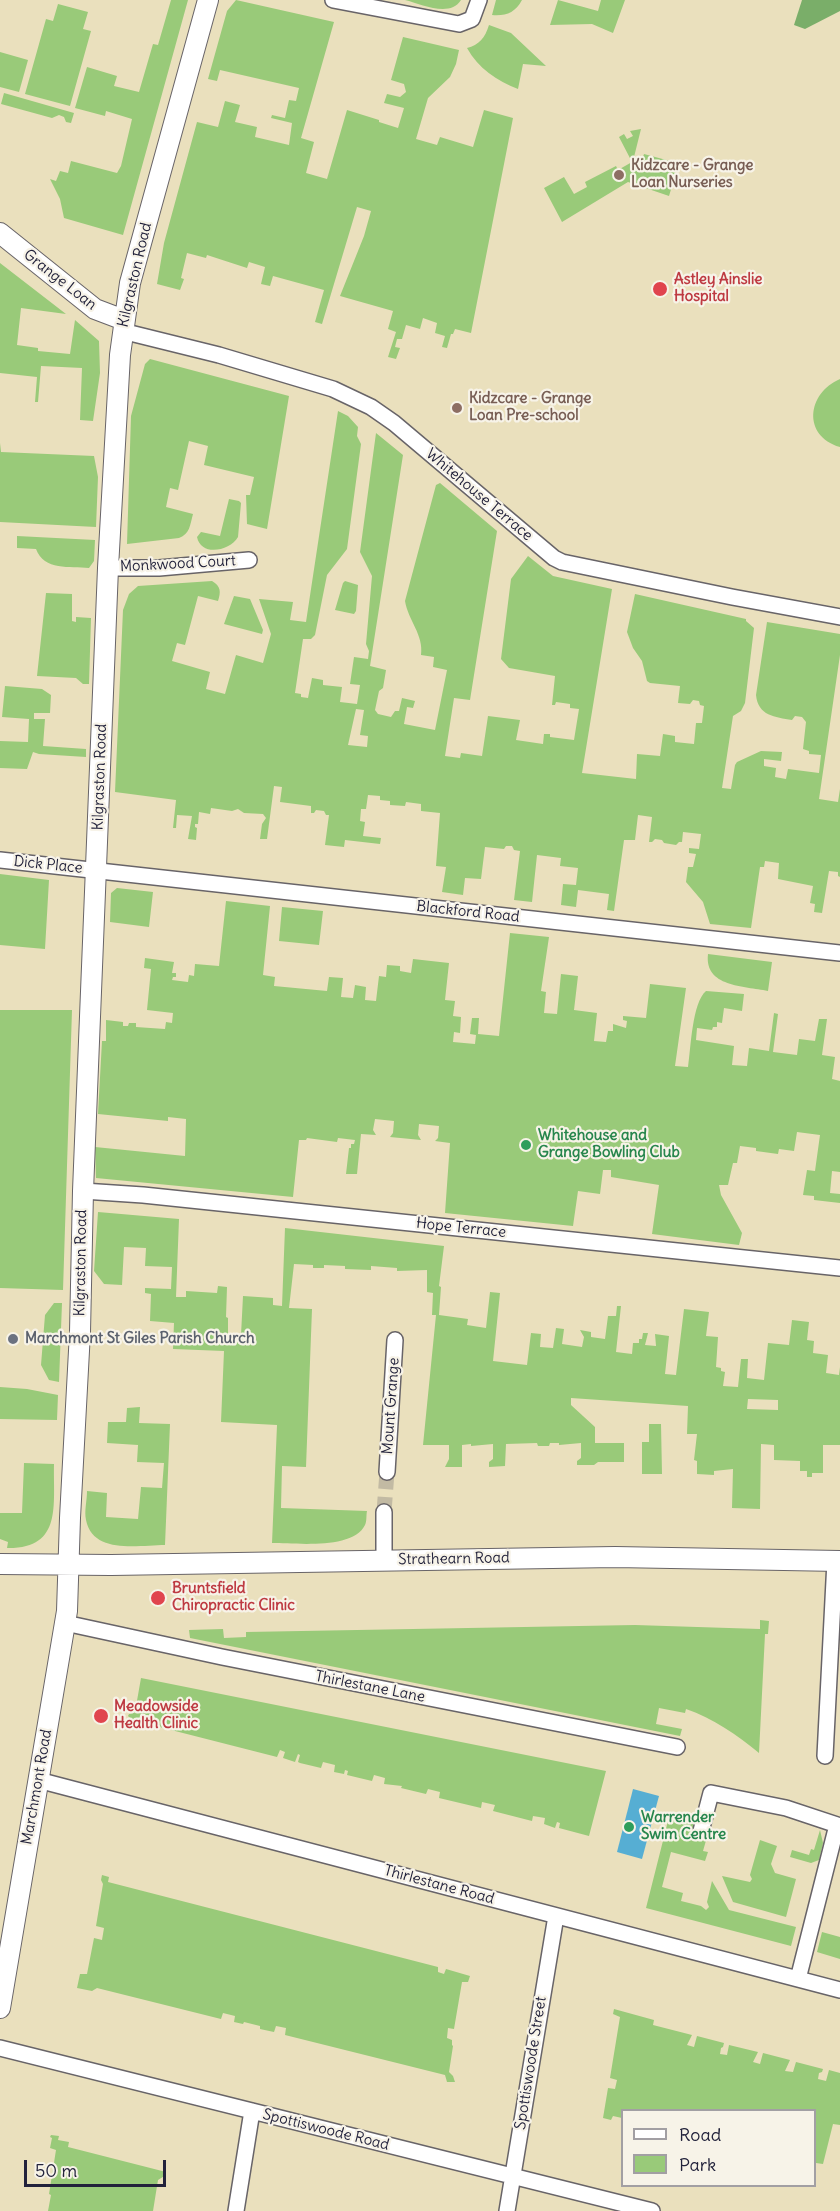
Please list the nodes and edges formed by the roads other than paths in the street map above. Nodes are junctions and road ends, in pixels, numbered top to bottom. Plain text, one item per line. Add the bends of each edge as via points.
1 (208, 0) edge
2 (333, 0) edge
3 (479, 0) edge
4 (0, 233) edge
5 (126, 328) junction
6 (249, 560) dead end
7 (108, 568) junction
8 (840, 617) edge
9 (0, 860) edge
10 (97, 870) junction
11 (840, 953) edge
12 (83, 1191) junction
13 (840, 1268) edge
14 (395, 1340) dead end
15 (387, 1472) tunnel mouth
16 (384, 1512) tunnel mouth
17 (384, 1560) junction
18 (838, 1561) edge
19 (0, 1564) edge
20 (68, 1565) junction
21 (65, 1623) junction
22 (677, 1747) dead end
23 (825, 1756) dead end
24 (38, 1779) junction
25 (839, 1826) edge
26 (701, 1832) dead end
27 (556, 1916) junction
28 (798, 1979) junction
29 (840, 1990) edge
30 (0, 2008) edge
31 (0, 2048) edge
32 (252, 2112) junction
33 (513, 2176) junction
34 (236, 2211) edge
35 (507, 2211) edge
36 (652, 2211) edge

1 - 5 street, Kilgraston Road via 130,283
2 - 3 street via 459,24 472,19
4 - 5 street, Grange Loan via 95,309
5 - 7 street, Kilgraston Road
5 - 8 street, Whitehouse Terrace via 351,397 394,423 562,562
6 - 7 street, Monkwood Court
7 - 10 street, Kilgraston Road
9 - 10 street, Dick Place
10 - 11 street, Blackford Road
10 - 12 street, Kilgraston Road
12 - 13 street, Hope Terrace via 143,1194
12 - 20 street, Kilgraston Road
14 - 15 street, Mount Grange
16 - 17 street
17 - 18 street, Strathearn Road via 626,1557
17 - 20 street, Strathearn Road
18 - 23 street
19 - 20 street, Strathearn Road
20 - 21 street, Marchmont Road
21 - 22 street, Thirlestane Lane via 222,1658
21 - 24 street, Marchmont Road
24 - 27 street, Thirlestane Road
24 - 30 street, Marchmont Road
25 - 26 street via 786,1808 711,1793
25 - 28 street
27 - 28 street, Thirlestane Road
27 - 33 street, Spottiswoode Street
28 - 29 street, Thirlestane Road
31 - 32 street, Spottiswoode Road
32 - 33 street, Spottiswoode Road
32 - 34 street
33 - 35 street, Spottiswoode Street
33 - 36 street, Spottiswoode Road

